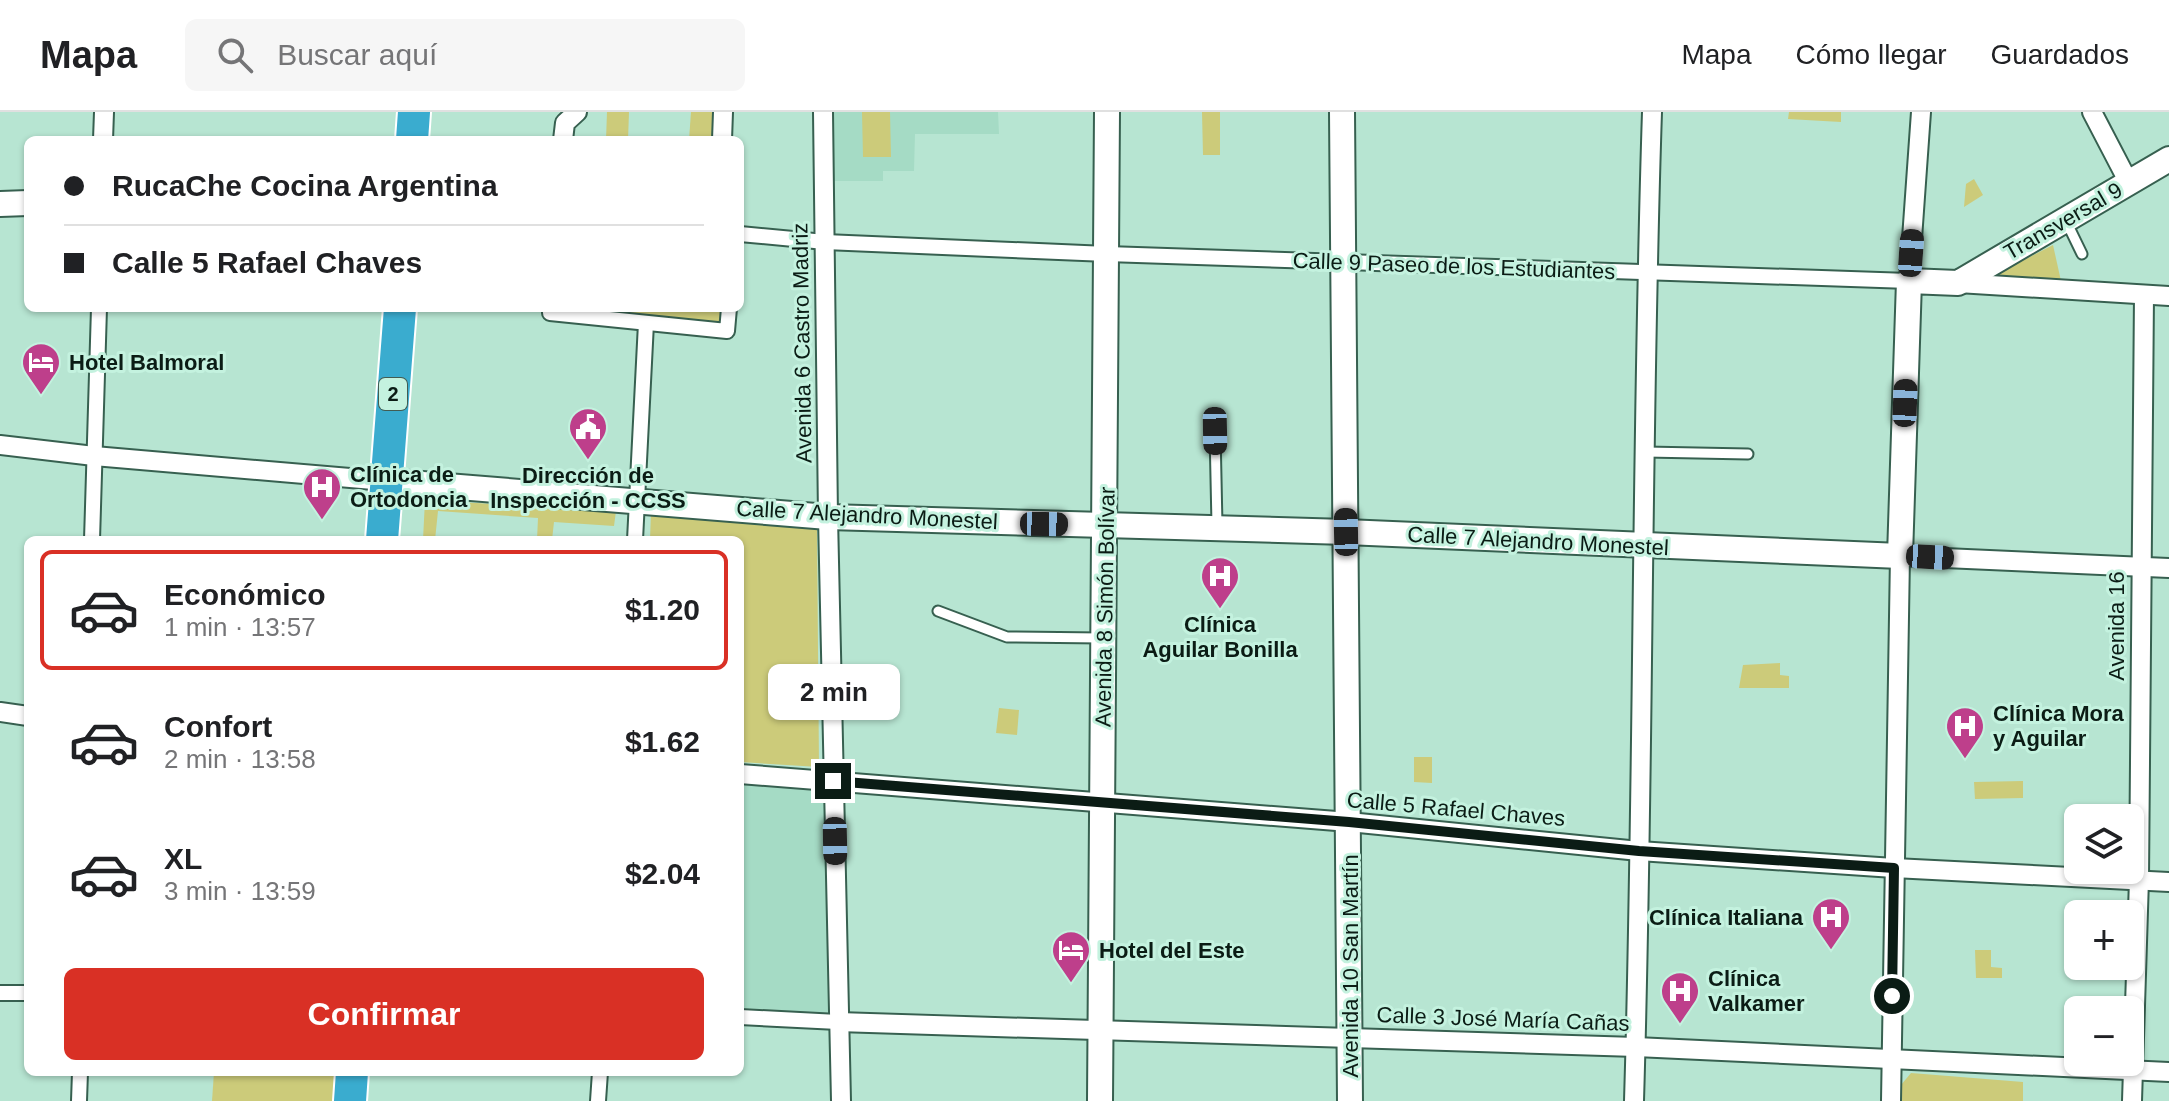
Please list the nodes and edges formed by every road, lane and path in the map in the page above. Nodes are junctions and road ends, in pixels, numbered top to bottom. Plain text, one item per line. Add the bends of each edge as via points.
1 (104, 112) edge
2 (414, 112) edge
3 (577, 112) edge
4 (723, 112) edge
5 (823, 112) edge
6 (1107, 112) edge
7 (1342, 112) edge
8 (1652, 112) edge
9 (1921, 112) edge
10 (2092, 112) edge
11 (103, 136) edge
12 (412, 136) edge
13 (563, 136) edge
14 (722, 136) edge
15 (2169, 159) edge
16 (2129, 183) junction
17 (24, 203) edge
18 (0, 204) edge
19 (2066, 220) junction
20 (744, 234) edge
21 (825, 242) junction
22 (1107, 254) junction
23 (2082, 254) dead end
24 (1343, 263) junction
25 (1647, 272) junction
26 (1909, 281) junction
27 (1958, 283) junction
28 (2144, 295) junction
29 (2169, 296) edge
30 (99, 312) edge
31 (400, 312) edge
32 (558, 312) edge
33 (729, 312) edge
34 (646, 323) junction
35 (1215, 431) dead end
36 (0, 445) edge
37 (1646, 452) junction
38 (1748, 454) dead end
39 (94, 456) junction
40 (385, 481) junction
41 (637, 500) junction
42 (828, 517) junction
43 (1106, 526) junction
44 (1217, 529) junction
45 (1346, 532) junction
46 (92, 536) edge
47 (382, 536) edge
48 (635, 536) edge
49 (1645, 547) junction
50 (1900, 556) junction
51 (2140, 567) junction
52 (2169, 568) edge
53 (938, 611) dead end
54 (1105, 638) junction
55 (0, 712) edge
56 (24, 715) edge
57 (744, 774) edge
58 (833, 781) junction
59 (1103, 804) junction
60 (2139, 804) edge
61 (1349, 822) junction
62 (1639, 851) junction
63 (1894, 868) junction
64 (2064, 876) edge
65 (2144, 880) edge
66 (2169, 882) edge
67 (2139, 884) edge
68 (0, 993) edge
69 (24, 993) edge
70 (2135, 996) edge
71 (744, 1017) edge
72 (838, 1022) junction
73 (1100, 1030) junction
74 (1350, 1037) junction
75 (1636, 1047) junction
76 (1891, 1060) junction
77 (2064, 1068) edge
78 (2144, 1071) edge
79 (2169, 1072) edge
80 (80, 1076) edge
81 (352, 1076) edge
82 (600, 1076) edge
83 (2133, 1076) edge
84 (79, 1101) edge
85 (350, 1101) edge
86 (598, 1101) edge
87 (841, 1101) edge
88 (1100, 1101) edge
89 (1350, 1101) edge
90 (1634, 1101) edge
91 (1891, 1101) edge
92 (2132, 1101) edge

1 - 11 street
2 - 12 highway
3 - 13 street via 565,123
4 - 14 street
5 - 21 street, Avenida 6 Castro Madriz
6 - 22 street, Avenida 8 Simón Bolívar
7 - 24 street, Avenida 10 San Martín
8 - 25 street
9 - 26 street
10 - 16 street
15 - 16 street, Transversal 9
16 - 19 street, Transversal 9
17 - 18 street
19 - 23 lane
19 - 27 street, Transversal 9
20 - 21 street, Calle 9 Paseo de los Estudiantes
21 - 22 street, Calle 9 Paseo de los Estudiantes
21 - 42 street, Avenida 6 Castro Madriz
22 - 24 street, Calle 9 Paseo de los Estudiantes
22 - 43 street, Avenida 8 Simón Bolívar
24 - 25 street, Calle 9 Paseo de los Estudiantes
24 - 45 street, Avenida 10 San Martín
25 - 26 street, Calle 9 Paseo de los Estudiantes
25 - 37 street
26 - 27 street, Calle 9 Paseo de los Estudiantes
26 - 50 street
27 - 28 street, Calle 9 Paseo de los Estudiantes via 2087,286
28 - 29 street, Calle 9 Paseo de los Estudiantes
28 - 51 street, Avenida 16
30 - 39 street
31 - 40 highway, 2
32 - 34 street
33 - 34 street via 727,331
34 - 41 street
35 - 44 lane
36 - 39 street, Calle 7 Alejandro Monestel
37 - 38 lane
37 - 49 street
39 - 40 street, Calle 7 Alejandro Monestel
39 - 46 street
40 - 41 street, Calle 7 Alejandro Monestel
40 - 47 highway, 2
41 - 42 street, Calle 7 Alejandro Monestel
41 - 48 street
42 - 43 street, Calle 7 Alejandro Monestel
42 - 58 street, Avenida 6 Castro Madriz
43 - 44 street, Calle 7 Alejandro Monestel
43 - 54 street, Avenida 8 Simón Bolívar
44 - 45 street, Calle 7 Alejandro Monestel
45 - 49 street, Calle 7 Alejandro Monestel
45 - 61 street, Avenida 10 San Martín
49 - 50 street, Calle 7 Alejandro Monestel
49 - 62 street
50 - 51 street, Calle 7 Alejandro Monestel
50 - 63 street
51 - 52 street, Calle 7 Alejandro Monestel
51 - 60 street, Avenida 16
53 - 54 lane via 1007,637
54 - 59 street, Avenida 8 Simón Bolívar
55 - 56 street
57 - 58 street, Calle 5 Rafael Chaves
58 - 59 street, Calle 5 Rafael Chaves
58 - 72 street, Avenida 6 Castro Madriz
59 - 61 street, Calle 5 Rafael Chaves
59 - 73 street, Avenida 8 Simón Bolívar
61 - 62 street, Calle 5 Rafael Chaves
61 - 74 street, Avenida 10 San Martín
62 - 63 street, Calle 5 Rafael Chaves
62 - 75 street
63 - 64 street, Calle 5 Rafael Chaves
63 - 76 street
65 - 66 street, Calle 5 Rafael Chaves
67 - 70 street, Avenida 16
68 - 69 street
71 - 72 street, Calle 3 José María Cañas
72 - 73 street, Calle 3 José María Cañas
72 - 87 street, Avenida 6 Castro Madriz
73 - 74 street, Calle 3 José María Cañas
73 - 88 street, Avenida 8 Simón Bolívar
74 - 75 street, Calle 3 José María Cañas
74 - 89 street, Avenida 10 San Martín
75 - 76 street, Calle 3 José María Cañas
75 - 90 street
76 - 77 street, Calle 3 José María Cañas
76 - 91 street
78 - 79 street, Calle 3 José María Cañas
80 - 84 street
81 - 85 highway
82 - 86 street
83 - 92 street, Avenida 16

